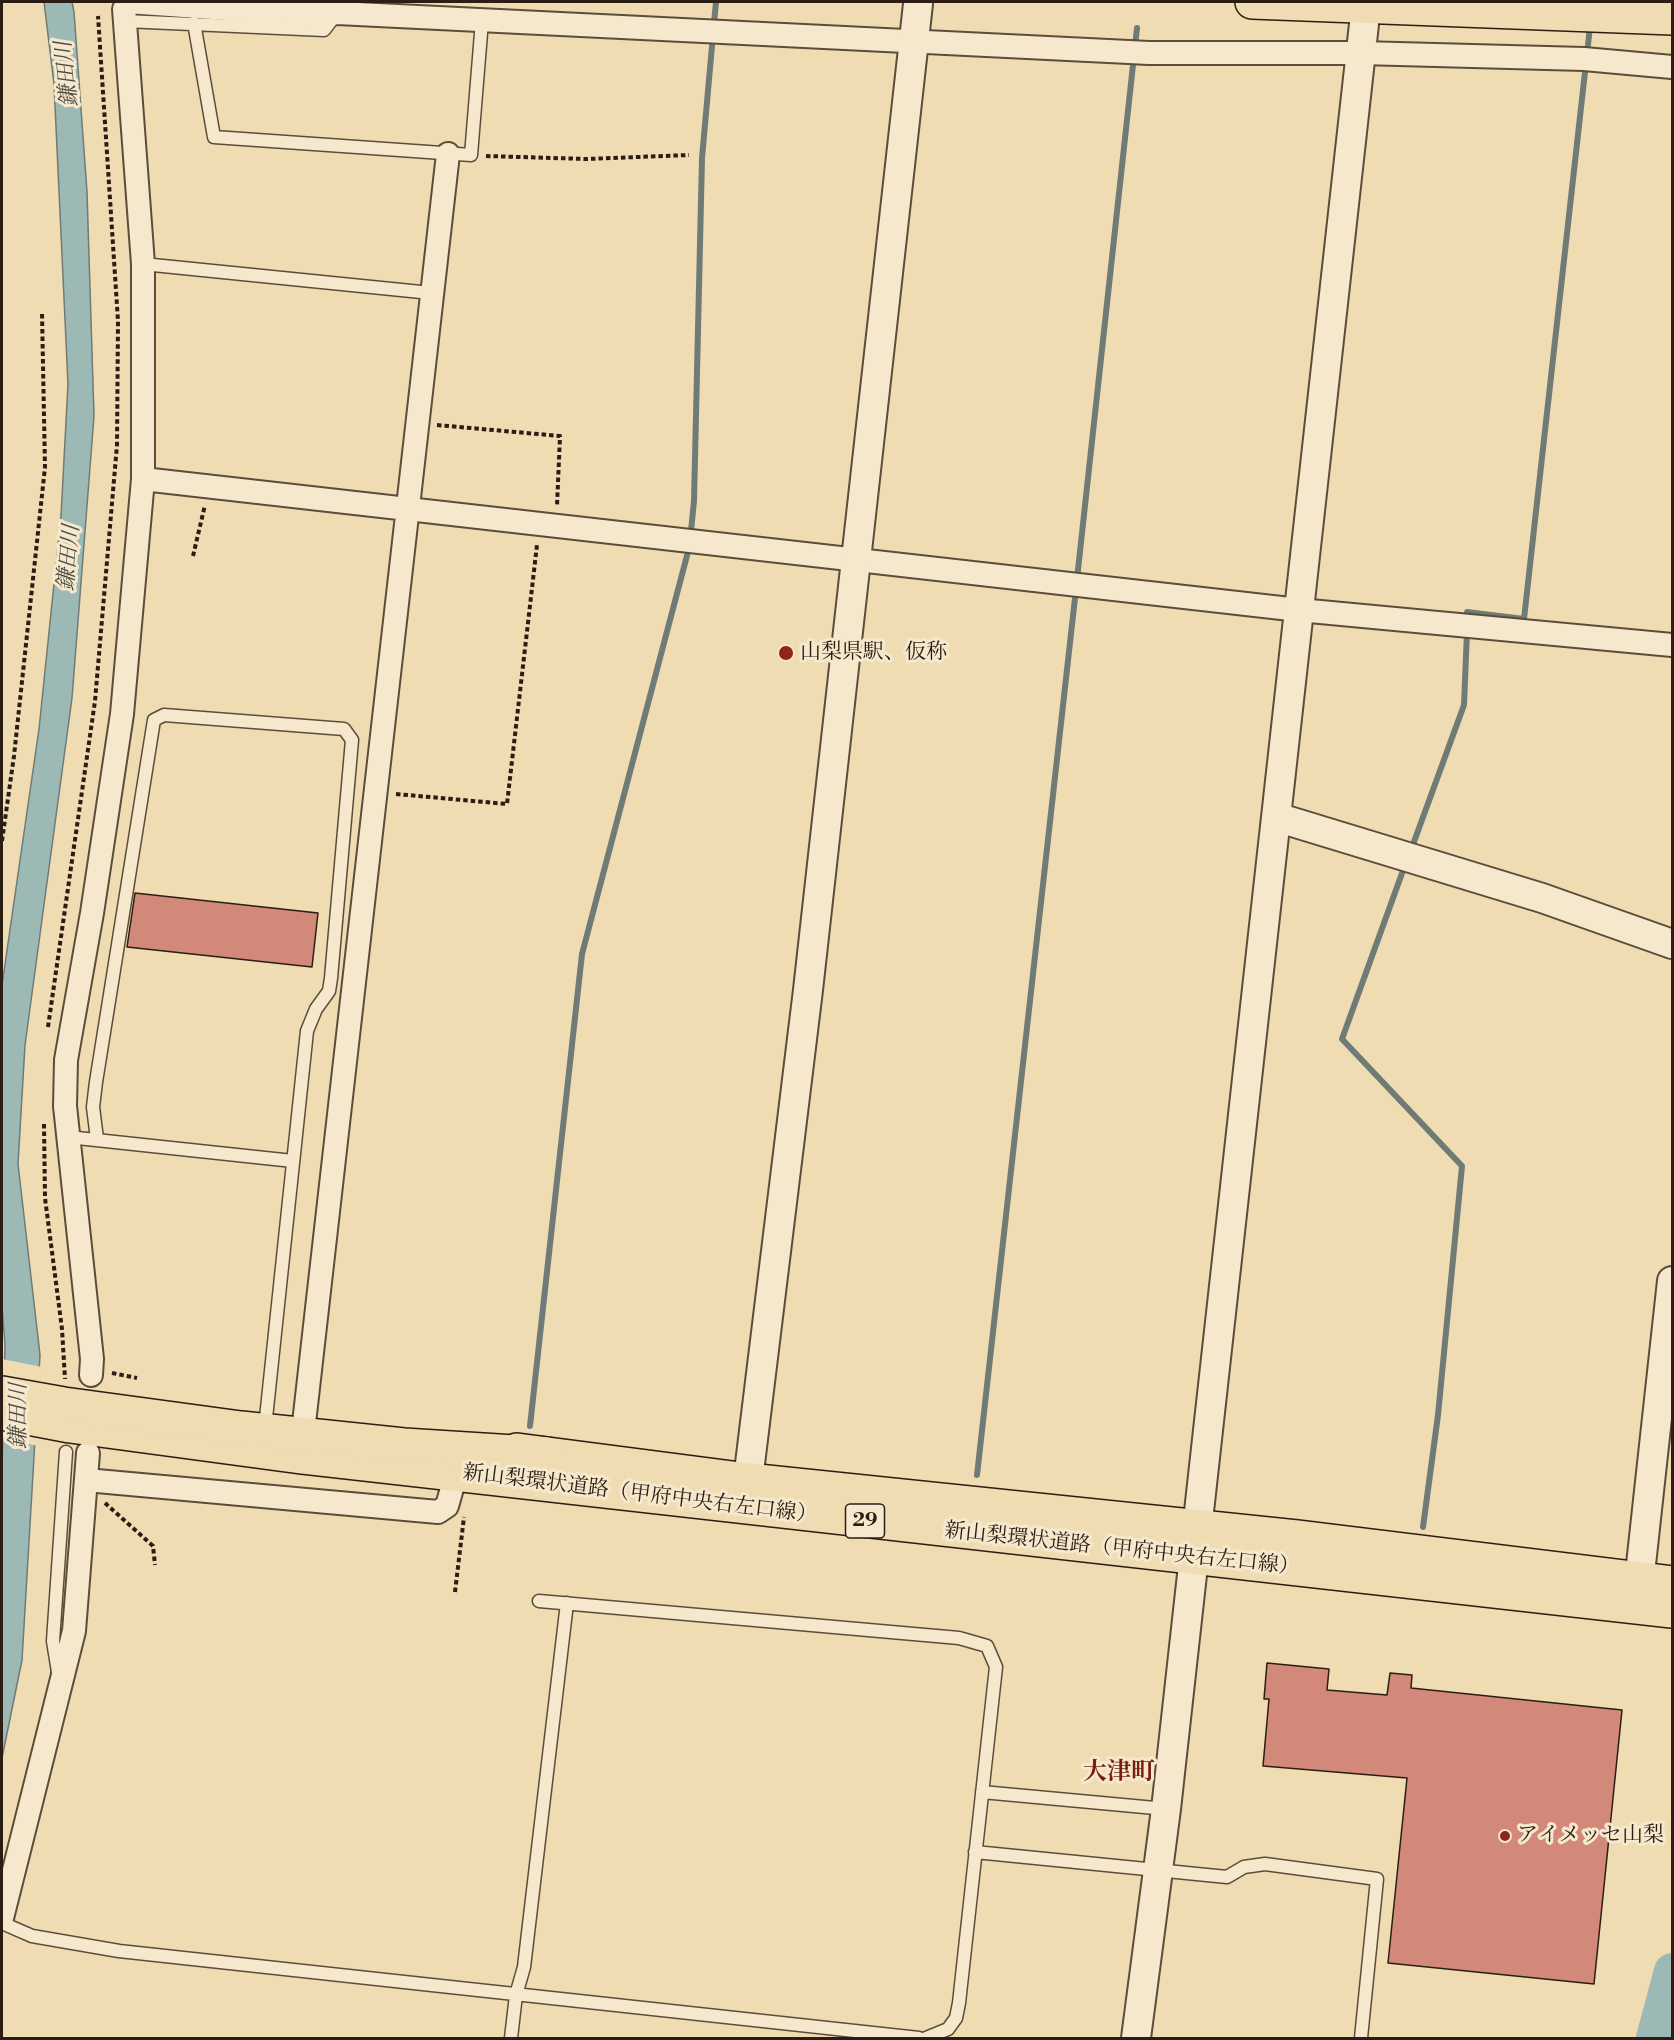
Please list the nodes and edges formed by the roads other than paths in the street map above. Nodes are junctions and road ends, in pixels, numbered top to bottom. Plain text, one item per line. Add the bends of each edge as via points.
1 (1252, 2) edge
2 (918, 4) dead end
3 (126, 11) edge
4 (337, 13) junction
5 (1672, 18) edge
6 (482, 21) junction
7 (194, 23) junction
8 (1364, 24) dead end
9 (913, 41) junction
10 (1361, 53) junction
11 (1672, 67) edge
12 (448, 154) junction
13 (143, 264) junction
14 (431, 293) junction
15 (143, 479) junction
16 (406, 508) junction
17 (854, 558) junction
18 (1299, 610) junction
19 (1672, 645) edge
20 (1276, 817) junction
21 (1672, 944) edge
22 (329, 991) junction
23 (353, 993) junction
24 (68, 1137) junction
25 (97, 1140) junction
26 (293, 1161) junction
27 (1672, 1281) edge
28 (2, 1378) edge
29 (2, 1392) edge
30 (77, 1410) junction
31 (2, 1413) edge
32 (266, 1418) junction
33 (304, 1423) junction
34 (546, 1454) junction
35 (456, 1474) junction
36 (86, 1480) junction
37 (748, 1480) junction
38 (1195, 1543) junction
39 (1672, 1583) edge
40 (1638, 1594) junction
41 (539, 1601) dead end
42 (567, 1603) junction
43 (1672, 1611) edge
44 (61, 1687) junction
45 (982, 1792) junction
46 (1166, 1809) junction
47 (975, 1852) junction
48 (1158, 1869) junction
49 (2, 1921) edge
50 (516, 1995) junction
51 (511, 2038) edge
52 (920, 2038) edge
53 (926, 2038) edge
54 (1136, 2038) edge
55 (1361, 2038) edge

1 - 5 main road
2 - 9 street
3 - 4 street
3 - 7 lane
3 - 13 street
4 - 6 street
4 - 7 lane via 324,30
6 - 9 street
6 - 12 lane via 471,155
7 - 12 lane via 214,136
8 - 10 street
9 - 10 street via 1149,53
9 - 17 street
10 - 11 street via 1590,60
10 - 18 street
12 - 14 street
13 - 14 lane
13 - 15 street
14 - 16 street
15 - 16 street
15 - 24 street via 122,714 66,1060
16 - 17 street
16 - 23 street
17 - 18 street
17 - 37 street via 808,990
18 - 19 street
18 - 20 street
20 - 21 street via 1542,898
20 - 38 street
22 - 23 lane
22 - 25 lane via 352,740 344,729 164,715 154,720 96,1082 93,1107
22 - 26 lane via 307,1031
23 - 33 street
24 - 25 lane
24 - 30 street via 92,1359
25 - 26 lane
26 - 32 lane
27 - 40 street
28 - 30 main road
29 - 30 main road
30 - 31 main road, 新山梨環状道路（甲府中央右左口線） / 29
30 - 32 main road
30 - 34 main road via 328,1437
30 - 35 main road, 新山梨環状道路（甲府中央右左口線） / 29 via 178,1442
30 - 36 street
30 - 44 lane via 53,1641
32 - 33 main road
33 - 34 main road
34 - 37 main road, 新山梨環状道路（甲府中央右左口線） / 29
35 - 36 street via 447,1506 438,1512
35 - 38 main road, 新山梨環状道路（甲府中央右左口線） / 29
36 - 44 street via 74,1631
37 - 38 main road, 新山梨環状道路（甲府中央右左口線） / 29
38 - 40 main road, 新山梨環状道路（甲府中央右左口線） / 29
38 - 46 street
39 - 40 main road, 新山梨環状道路（甲府中央右左口線） / 29
40 - 43 main road, 新山梨環状道路（甲府中央右左口線） / 29
41 - 42 lane
42 - 45 lane via 959,1638 987,1646 996,1667
42 - 50 lane via 525,1967
44 - 49 street
45 - 46 lane
45 - 47 lane
46 - 48 street
47 - 48 lane
47 - 53 lane via 956,2018 948,2029
48 - 54 street
48 - 55 lane via 1227,1877 1244,1867 1265,1864 1377,1879
49 - 50 lane via 32,1936 119,1952
50 - 51 lane
50 - 52 lane

